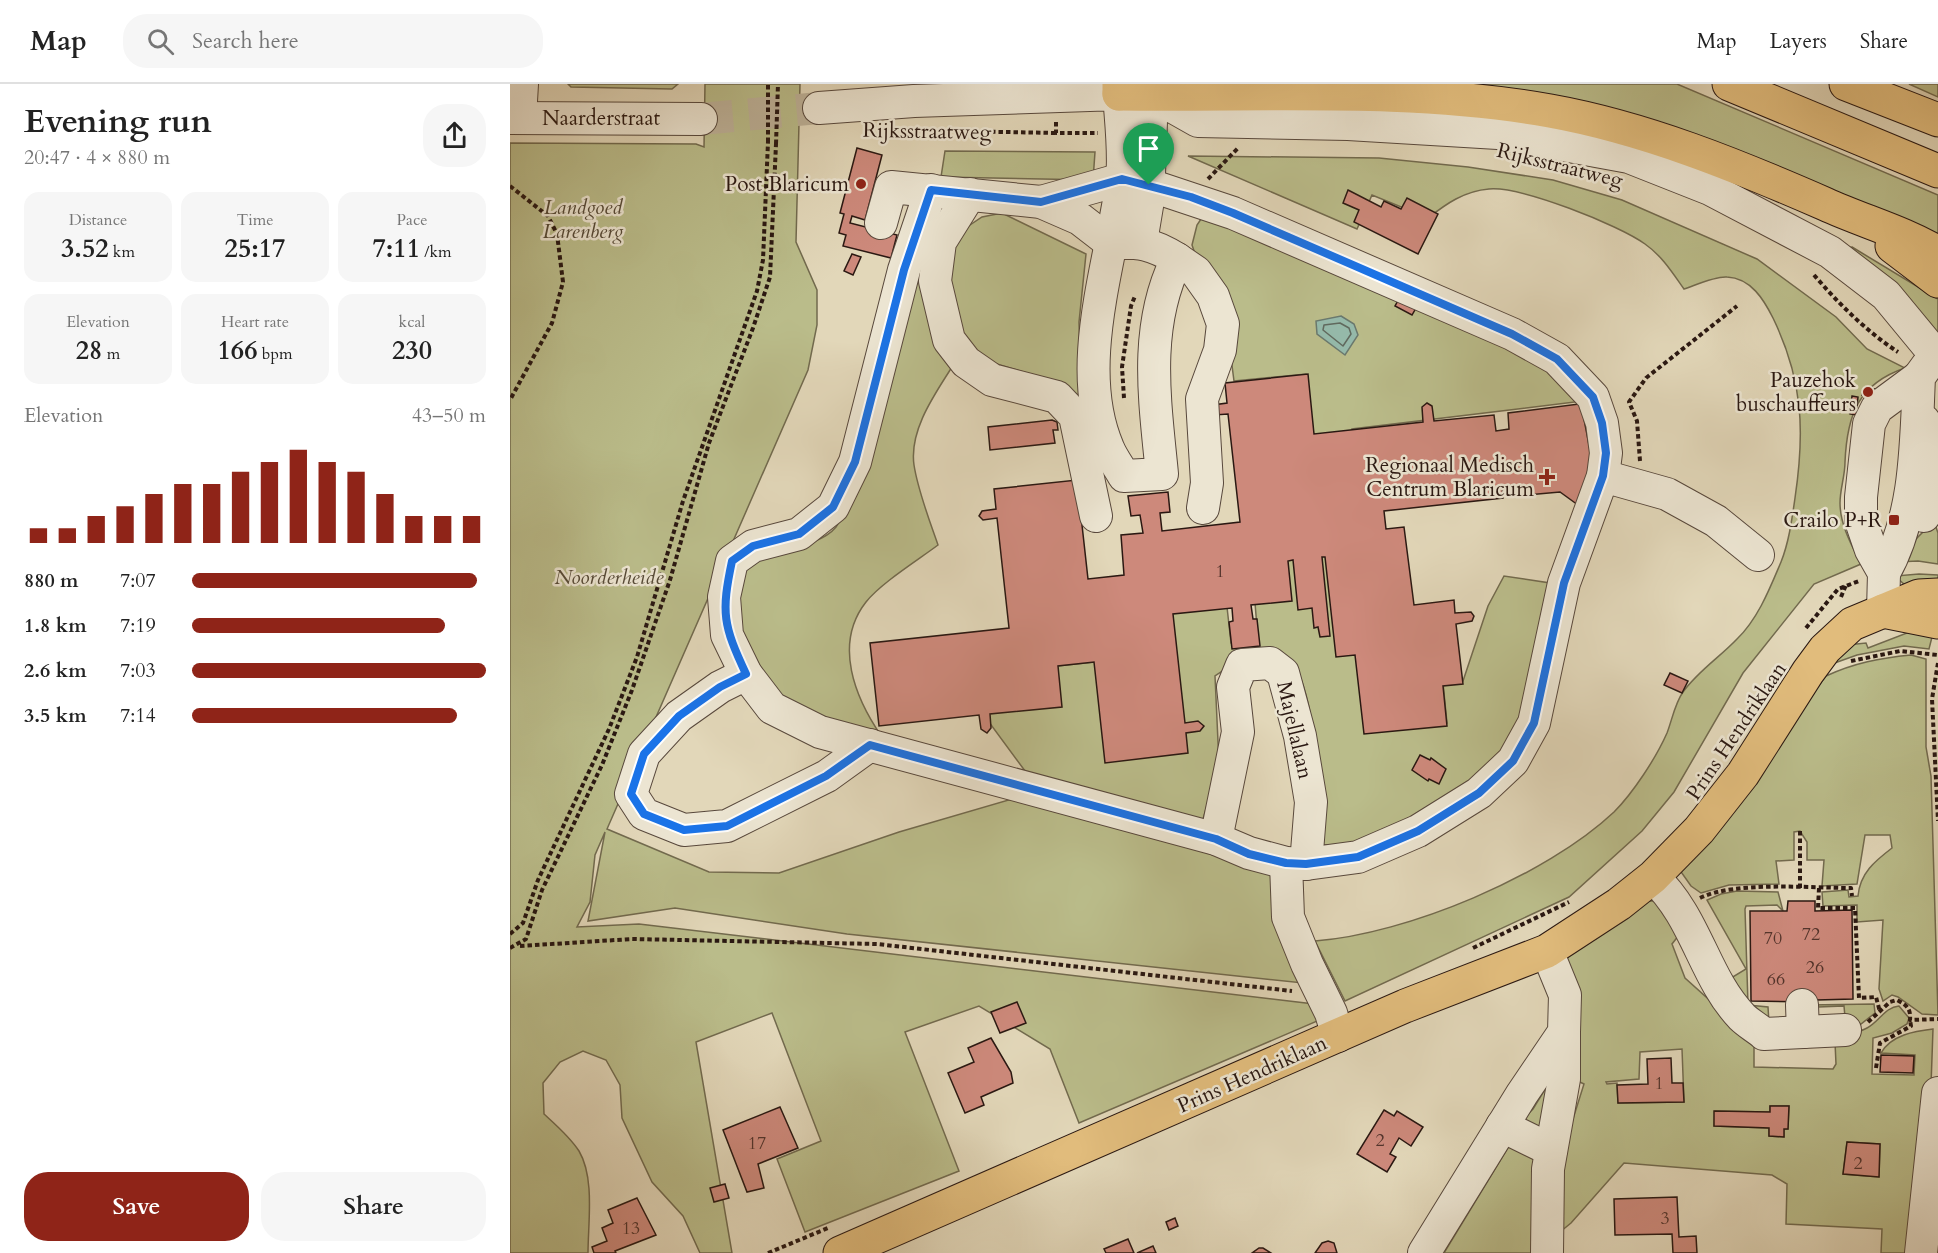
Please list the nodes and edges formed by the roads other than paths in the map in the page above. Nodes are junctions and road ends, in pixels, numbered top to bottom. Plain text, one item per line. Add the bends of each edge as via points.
1 (522, 84) edge
2 (1729, 84) edge
3 (1846, 84) edge
4 (1119, 89) edge
5 (1152, 95) junction
6 (828, 100) tunnel mouth
7 (515, 118) edge
8 (691, 119) tunnel mouth
9 (1938, 120) edge
10 (1938, 171) edge
11 (1136, 182) junction
12 (931, 190) junction
13 (970, 194) junction
14 (1041, 202) junction
15 (1866, 222) junction
16 (880, 224) dead end
17 (1126, 243) junction
18 (1938, 253) edge
19 (1177, 259) junction
20 (1938, 281) edge
21 (1929, 365) edge
22 (1603, 476) junction
23 (1203, 508) dead end
24 (1096, 516) dead end
25 (1758, 555) dead end
26 (1884, 573) junction
27 (1938, 595) edge
28 (1882, 611) junction
29 (1938, 622) edge
30 (746, 674) junction
31 (870, 745) junction
32 (1216, 839) junction
33 (1296, 864) junction
34 (1653, 877) junction
35 (1547, 951) junction
36 (1845, 1030) road end
37 (1564, 1032) junction
38 (1338, 1036) junction
39 (1938, 1093) edge
40 (1502, 1126) junction
41 (1551, 1150) junction
42 (840, 1253) edge
43 (1424, 1253) edge
44 (1547, 1253) edge
45 (1921, 1253) edge

1 - 7 street, Naarderstraat
2 - 10 main road
3 - 9 main road
4 - 5 main road, Rijksstraatweg
4 - 6 street, Rijksstraatweg via 914,101
4 - 11 street
5 - 11 street
5 - 15 main road, Rijksstraatweg via 1441,98 1550,111 1684,148
5 - 21 street, Rijksstraatweg via 1198,121 1488,132 1629,157 1710,189 1830,252 1886,295
7 - 8 street, Naarderstraat
11 - 14 street
11 - 17 street
11 - 22 street via 1233,213 1512,334 1557,359 1593,397 1606,453
12 - 13 street
12 - 16 street via 891,187
12 - 30 street via 904,270 855,462 833,507 799,534 753,546 732,561 724,597 727,635
13 - 14 street
13 - 24 street via 940,242 935,281 949,340 966,362 992,380 1057,397 1074,416
14 - 17 street
15 - 18 main road, Rijksstraatweg
15 - 20 main road, Rijksstraatweg via 1906,259
17 - 19 street via 1156,247
17 - 19 street via 1103,284 1094,369 1107,448 1124,476 1162,474 1152,355 1161,299
19 - 23 street via 1202,280 1213,296 1223,324 1220,350 1202,399 1208,483
21 - 26 street via 1917,414 1929,427 1935,445 1928,509 1898,542
21 - 26 street via 1877,408 1869,424 1861,521
22 - 25 street via 1667,494 1716,521
22 - 33 street via 1564,583 1534,723 1513,761 1479,793 1418,831 1358,857
26 - 28 street
27 - 28 main road, Prins Hendriklaan via 1919,596
28 - 29 main road
28 - 34 main road, Prins Hendriklaan via 1852,624 1826,649 1743,774 1700,830
30 - 31 street via 772,708 820,732
30 - 31 street via 679,716 644,754 631,794 644,814 684,830 727,826 826,776
31 - 32 street
32 - 33 street via 1249,854
32 - 33 street, Majellalaan via 1238,732 1233,687 1242,665 1270,663 1283,673 1300,736 1311,802
33 - 38 street via 1288,916
34 - 35 main road, Prins Hendriklaan
34 - 36 street via 1670,892 1721,987 1742,1017 1764,1034 1803,1018
35 - 37 street via 1565,995
35 - 38 main road, Prins Hendriklaan
37 - 40 street
37 - 41 street via 1564,1079
38 - 42 main road, Prins Hendriklaan
39 - 45 street
40 - 41 street
40 - 43 street
41 - 44 street

